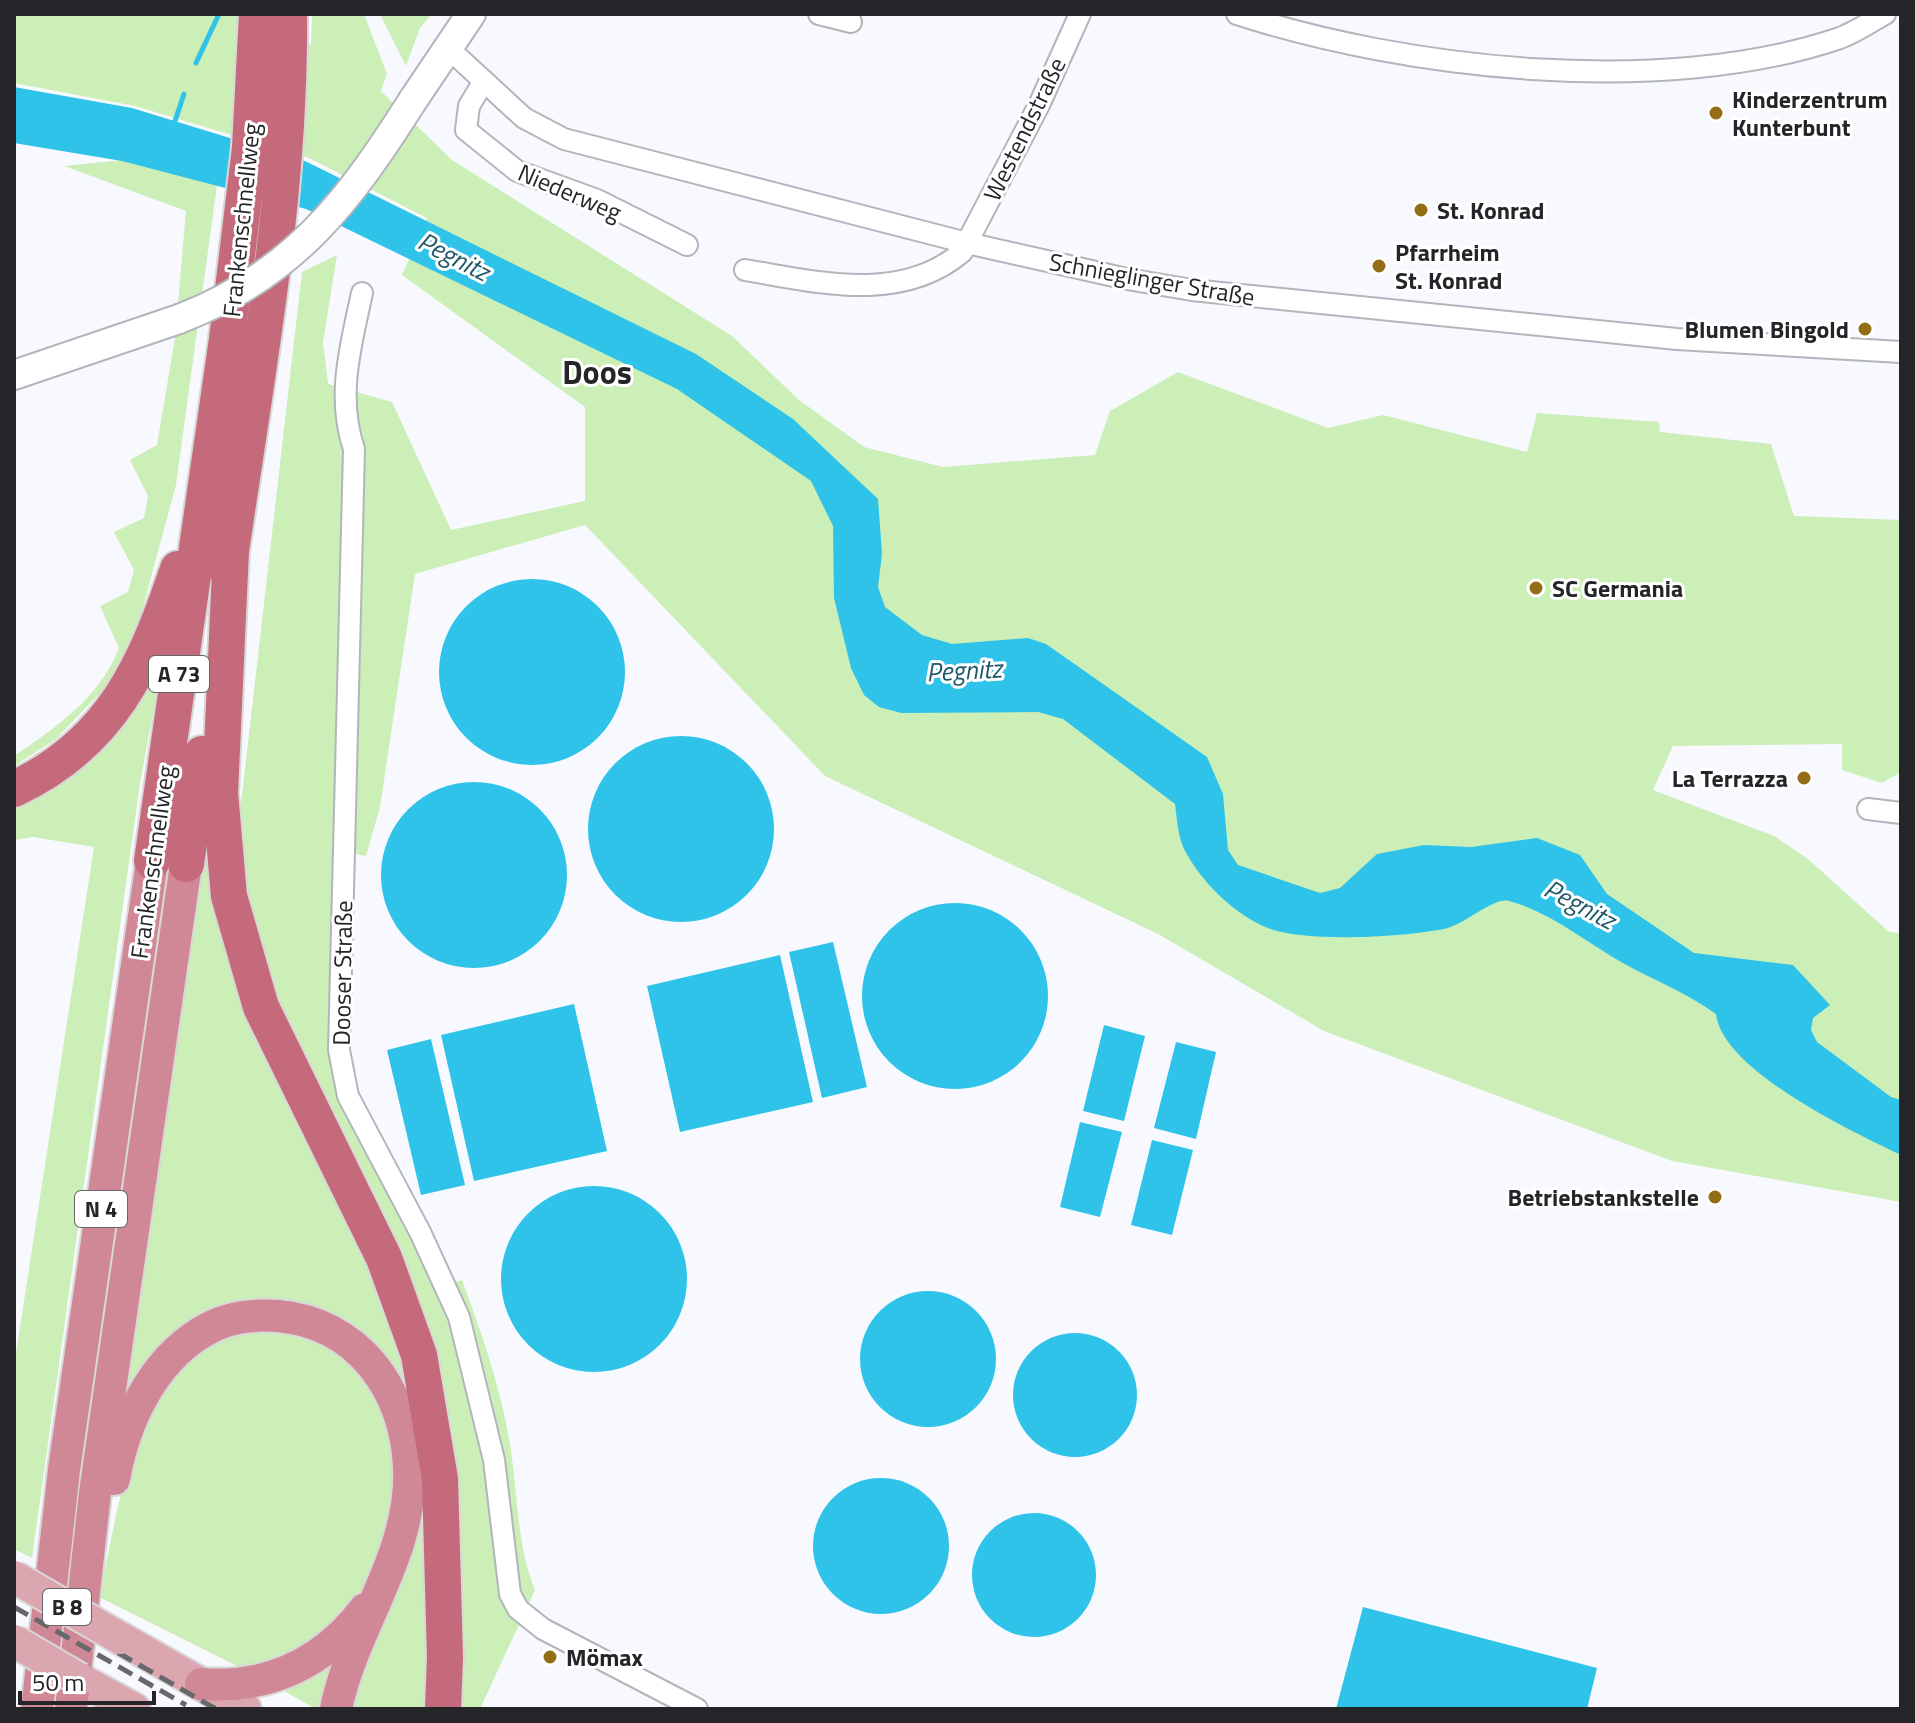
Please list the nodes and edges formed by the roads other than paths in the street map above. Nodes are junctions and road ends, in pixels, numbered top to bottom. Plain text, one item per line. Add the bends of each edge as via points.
1 (289, 14) edge
2 (471, 14) edge
3 (819, 14) edge
4 (1080, 14) edge
5 (1237, 14) edge
6 (1885, 14) edge
7 (851, 22) dead end
8 (268, 41) edge
9 (448, 48) junction
10 (484, 81) junction
11 (258, 228) junction
12 (967, 243) junction
13 (687, 245) dead end
14 (745, 270) dead end
15 (362, 293) dead end
16 (1901, 352) edge
17 (14, 375) edge
18 (205, 488) junction
19 (231, 549) junction
20 (14, 789) edge
21 (1868, 809) dead end
22 (1901, 813) edge
23 (169, 863) junction
24 (87, 1558) junction
25 (14, 1577) edge
26 (384, 1579) junction
27 (14, 1641) edge
28 (201, 1684) junction
29 (446, 1702) edge
30 (130, 1707) edge
31 (37, 1709) edge
32 (71, 1709) edge
33 (245, 1709) edge
34 (336, 1709) edge
35 (697, 1709) edge

1 - 8 highway, Frankenschnellweg / A 73
2 - 9 main road
3 - 7 street
4 - 12 street, Westendstraße
5 - 6 street via 1455,60 1592,71 1755,58 1839,39
8 - 11 highway, Frankenschnellweg / A 73
9 - 10 street, Schnieglinger Straße
9 - 17 main road, bridge via 358,182 309,240 256,282 179,319
10 - 12 street, Schnieglinger Straße via 524,118 564,139
10 - 13 street, Niederweg via 469,106 466,130 504,163 597,200
11 - 18 highway, Frankenschnellweg / A 73
11 - 19 highway, Frankenschnellweg / A 73
12 - 14 street via 937,269 875,285
12 - 16 street, Schnieglinger Straße via 1202,291 1663,337
15 - 35 street, Dooser Straße via 346,372 344,412 354,449 339,1050 348,1096 459,1317 494,1460 510,1594 518,1609 543,1629
18 - 20 highway via 151,646 131,685 81,745
18 - 23 highway, Frankenschnellweg / A 73
19 - 23 highway, Frankenschnellweg / A 73
19 - 29 highway via 220,793 229,896 261,1007 384,1258 419,1355 440,1479
21 - 22 street
23 - 24 highway, Frankenschnellweg / N 4
23 - 31 highway, Frankenschnellweg / N 4 via 64,1470
24 - 26 highway via 130,1423 157,1372 204,1330 225,1321 267,1316 306,1321 343,1338 375,1367 398,1405 409,1493 400,1539
24 - 32 highway, Frankenschnellweg / N 4
25 - 28 main road, B 8, bridge
26 - 28 highway via 350,1627 301,1666 252,1683
26 - 34 highway
27 - 30 main road, B 8, bridge
28 - 33 main road, B 8

